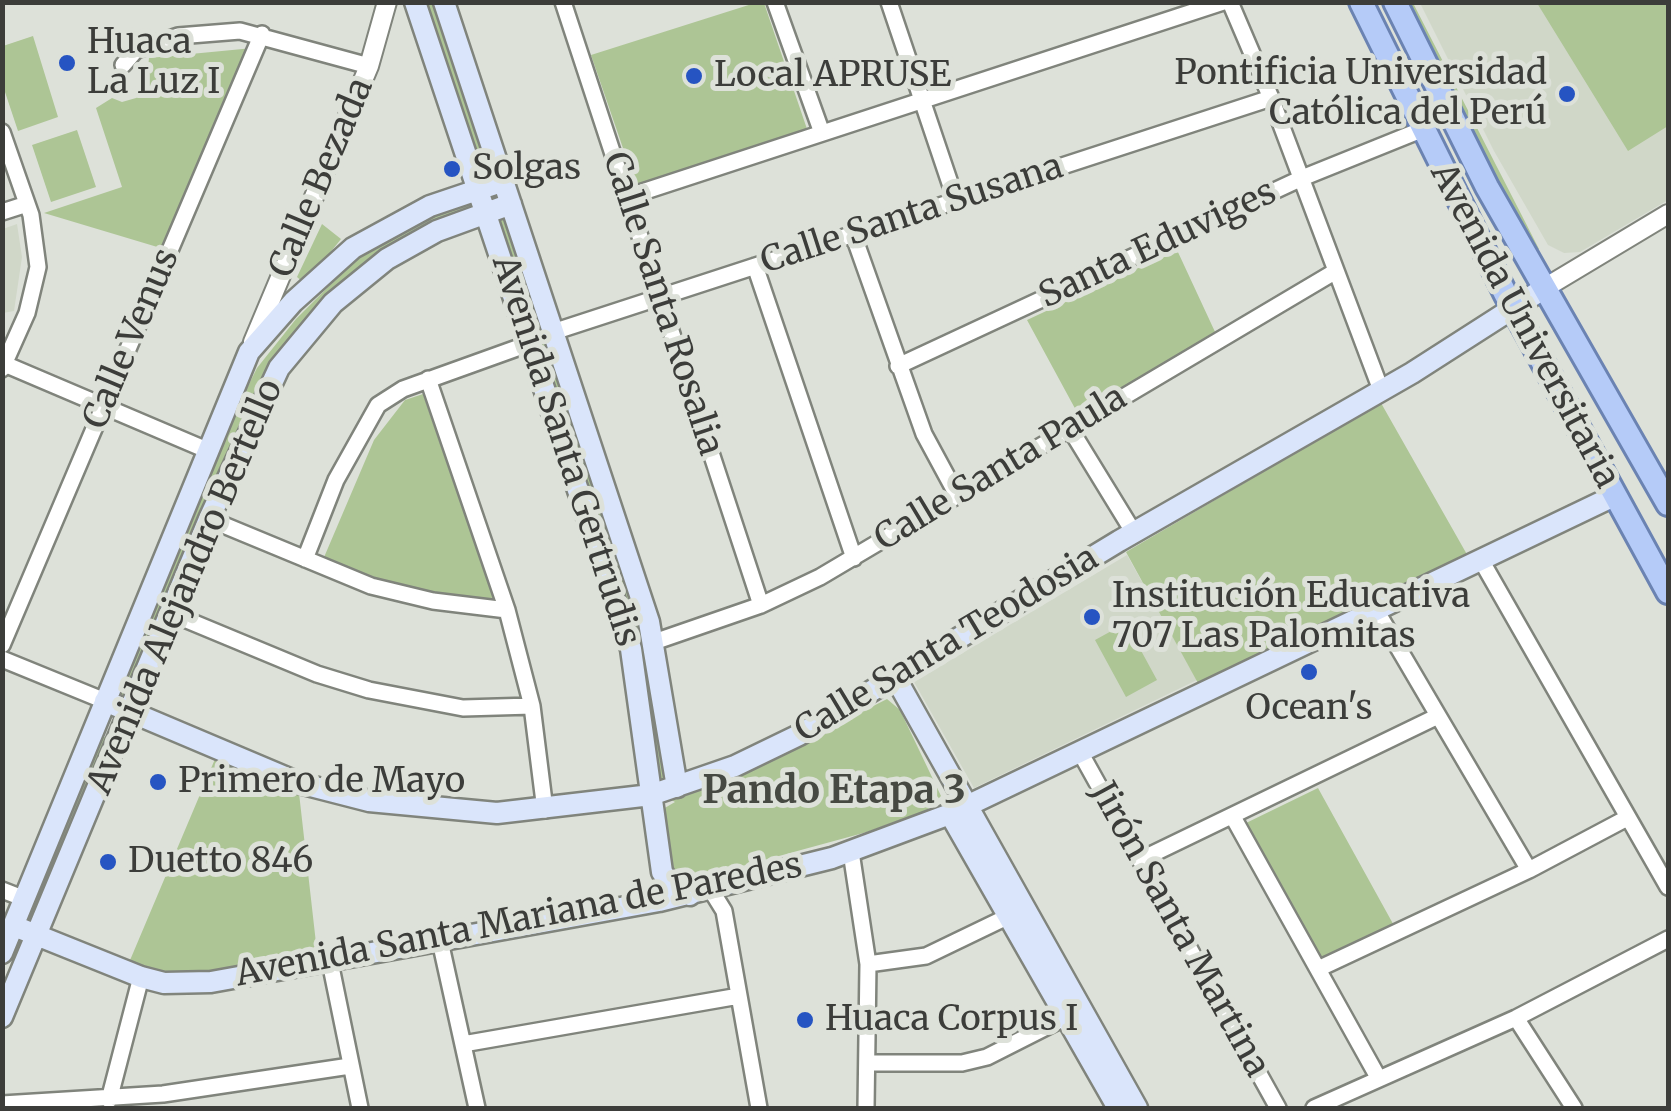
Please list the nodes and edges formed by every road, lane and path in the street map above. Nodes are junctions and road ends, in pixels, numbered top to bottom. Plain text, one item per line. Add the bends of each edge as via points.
1 (387, 2) edge
2 (415, 2) edge
3 (444, 2) edge
4 (563, 2) edge
5 (775, 2) edge
6 (1226, 2) edge
7 (1361, 2) edge
8 (1395, 2) edge
9 (891, 3) edge
10 (262, 34) junction
11 (123, 65) dead end
12 (369, 66) junction
13 (1271, 98) junction
14 (921, 101) junction
15 (1421, 130) junction
16 (2, 132) edge
17 (822, 134) junction
18 (1302, 178) junction
19 (504, 182) junction
20 (479, 190) junction
21 (627, 197) junction
22 (956, 201) junction
23 (27, 204) junction
24 (511, 204) junction
25 (2, 212) edge
26 (486, 212) junction
27 (1667, 219) edge
28 (853, 234) junction
29 (755, 266) junction
30 (1336, 270) junction
31 (1543, 290) junction
32 (660, 297) junction
33 (1514, 310) junction
34 (20, 331) junction
35 (553, 332) junction
36 (2, 340) edge
37 (531, 343) junction
38 (249, 352) junction
39 (3, 365) edge
40 (898, 366) junction
41 (428, 379) junction
42 (1381, 390) junction
43 (104, 405) junction
44 (1070, 427) junction
45 (209, 451) junction
46 (958, 494) junction
47 (1614, 496) junction
48 (1668, 504) edge
49 (219, 523) junction
50 (1134, 533) junction
51 (1668, 554) edge
52 (854, 558) junction
53 (304, 559) junction
54 (1481, 560) junction
55 (1666, 587) edge
56 (760, 605) junction
57 (507, 610) junction
58 (1376, 610) junction
59 (170, 612) junction
60 (654, 642) junction
61 (2, 644) edge
62 (2, 659) edge
63 (894, 677) junction
64 (106, 700) junction
65 (532, 706) junction
66 (129, 710) junction
67 (1438, 716) junction
68 (1080, 752) junction
69 (677, 788) junction
70 (652, 795) junction
71 (545, 810) junction
72 (960, 810) junction
73 (1233, 816) junction
74 (1627, 818) junction
75 (851, 852) junction
76 (1140, 860) junction
77 (1528, 870) junction
78 (1668, 888) edge
79 (2, 890) edge
80 (700, 892) junction
81 (26, 898) junction
82 (1008, 916) junction
83 (14, 926) junction
84 (38, 937) junction
85 (1668, 939) edge
86 (441, 948) junction
87 (2, 953) edge
88 (330, 962) junction
89 (868, 964) junction
90 (1318, 969) junction
91 (141, 977) junction
92 (739, 996) junction
93 (2, 1017) edge
94 (1066, 1017) junction
95 (1516, 1018) junction
96 (463, 1044) junction
97 (869, 1063) junction
98 (350, 1066) junction
99 (1379, 1079) junction
100 (109, 1100) junction
101 (2, 1104) edge
102 (360, 1108) edge
103 (478, 1108) edge
104 (759, 1108) edge
105 (866, 1108) edge
106 (1118, 1108) edge
107 (1137, 1108) edge
108 (1278, 1108) edge
109 (1314, 1108) edge
110 (1574, 1108) edge

1 - 12 street, Calle Bezada
2 - 20 main road, Avenida Santa Gertrudis
3 - 19 main road, Avenida Santa Gertrudis
4 - 21 street, Calle Santa Rosalia
5 - 17 street
6 - 13 street
6 - 14 street
7 - 15 main road, Avenida Universitaria
8 - 31 main road, Avenida Universitaria
9 - 14 street
10 - 11 street via 178,36 136,50
10 - 12 street
10 - 43 street, Calle Venus
12 - 38 street, Calle Bezada
13 - 18 street
13 - 22 street, Calle Santa Susana
14 - 17 street
14 - 22 street
15 - 18 street, Santa Eduviges
15 - 33 main road, Avenida Universitaria
16 - 23 street
17 - 21 street
18 - 30 street
18 - 40 street, Santa Eduviges
19 - 20 main road, Avenida Alejandro Bertello
19 - 24 main road, Avenida Santa Gertrudis
20 - 26 main road, Avenida Santa Gertrudis
20 - 38 main road, Avenida Alejandro Bertello via 400,220 353,248
21 - 32 street, Calle Santa Rosalia
22 - 28 street, Calle Santa Susana
23 - 25 street
23 - 34 street via 38,267
24 - 26 main road, Avenida Alejandro Bertello
24 - 35 main road, Avenida Santa Gertrudis
26 - 37 main road, Avenida Santa Gertrudis
26 - 49 main road, Avenida Alejandro Bertello via 387,259 304,334 260,402
27 - 31 street
28 - 29 street, Calle Santa Susana
28 - 40 street
29 - 32 street, Calle Santa Susana
29 - 52 street
30 - 42 street
30 - 44 street, Calle Santa Paula
31 - 33 main road, Calle Santa Teodosia
31 - 48 main road, Avenida Universitaria
32 - 35 street, Calle Santa Susana
32 - 56 street, Calle Santa Rosalia
33 - 42 main road, Calle Santa Teodosia
33 - 47 main road, Avenida Universitaria
34 - 36 street
34 - 39 street
35 - 60 main road, Avenida Santa Gertrudis
37 - 41 street
37 - 70 main road, Avenida Santa Gertrudis via 631,649
38 - 45 main road, Avenida Alejandro Bertello
39 - 43 street
40 - 46 street via 924,434
41 - 53 street via 378,405 363,426
41 - 57 street
42 - 50 main road, Calle Santa Teodosia
43 - 45 street
43 - 61 street, Calle Venus
44 - 46 street, Calle Santa Paula
44 - 50 street
45 - 64 main road, Avenida Alejandro Bertello
46 - 52 street, Calle Santa Paula
47 - 54 main road, Avenida Santa Mariana de Paredes
47 - 55 main road, Avenida Universitaria
49 - 53 street
49 - 59 main road, Avenida Alejandro Bertello
50 - 63 main road, Calle Santa Teodosia
51 - 55 main road via 1662,564
52 - 56 street, Calle Santa Paula
53 - 57 street via 408,596
54 - 58 main road, Avenida Santa Mariana de Paredes
54 - 74 street
56 - 60 street, Calle Santa Paula
57 - 65 street
58 - 67 street
58 - 68 main road, Avenida Santa Mariana de Paredes
59 - 65 street via 369,690 463,708
59 - 66 main road, Avenida Alejandro Bertello
60 - 69 main road, Avenida Santa Gertrudis
62 - 64 street
63 - 69 main road, Calle Santa Teodosia via 764,753
63 - 72 main road
64 - 66 main road, Calle Santa Teodosia
64 - 81 main road, Avenida Alejandro Bertello
65 - 71 street
66 - 71 main road, Calle Santa Teodosia via 300,783 369,800 465,811
66 - 84 main road, Avenida Alejandro Bertello
67 - 73 street
67 - 77 street
68 - 72 main road, Avenida Santa Mariana de Paredes
68 - 76 street, Jirón Santa Martina
69 - 70 main road, Calle Santa Teodosia
70 - 71 main road, Calle Santa Teodosia
70 - 80 main road, Avenida Santa Gertrudis via 662,872 672,887
72 - 75 main road, Avenida Santa Mariana de Paredes
72 - 82 main road
72 - 107 main road
73 - 76 street
73 - 90 street
74 - 77 street
74 - 78 street
75 - 80 main road, Avenida Santa Mariana de Paredes
75 - 89 street
76 - 108 street, Jirón Santa Martina
77 - 90 street
79 - 81 street
80 - 86 main road, Avenida Santa Mariana de Paredes
80 - 92 street, Avenida Santa Gertrudis via 722,902
81 - 83 main road, Avenida Alejandro Bertello
82 - 89 street via 926,956
82 - 94 main road
83 - 84 main road, Avenida Santa Mariana de Paredes
83 - 87 main road, Avenida Alejandro Bertello
84 - 91 main road, Avenida Santa Mariana de Paredes
84 - 93 main road, Avenida Alejandro Bertello
85 - 95 street
86 - 88 main road, Avenida Santa Mariana de Paredes
86 - 96 street
88 - 91 main road, Avenida Santa Mariana de Paredes via 211,982
88 - 98 street
89 - 97 street
90 - 99 street
91 - 100 street
92 - 96 street
92 - 104 street, Avenida Santa Gertrudis
94 - 97 street via 962,1063
94 - 106 main road
95 - 99 street
95 - 110 street
96 - 103 street
97 - 105 street
98 - 100 street
98 - 102 street
99 - 109 street
100 - 101 street

